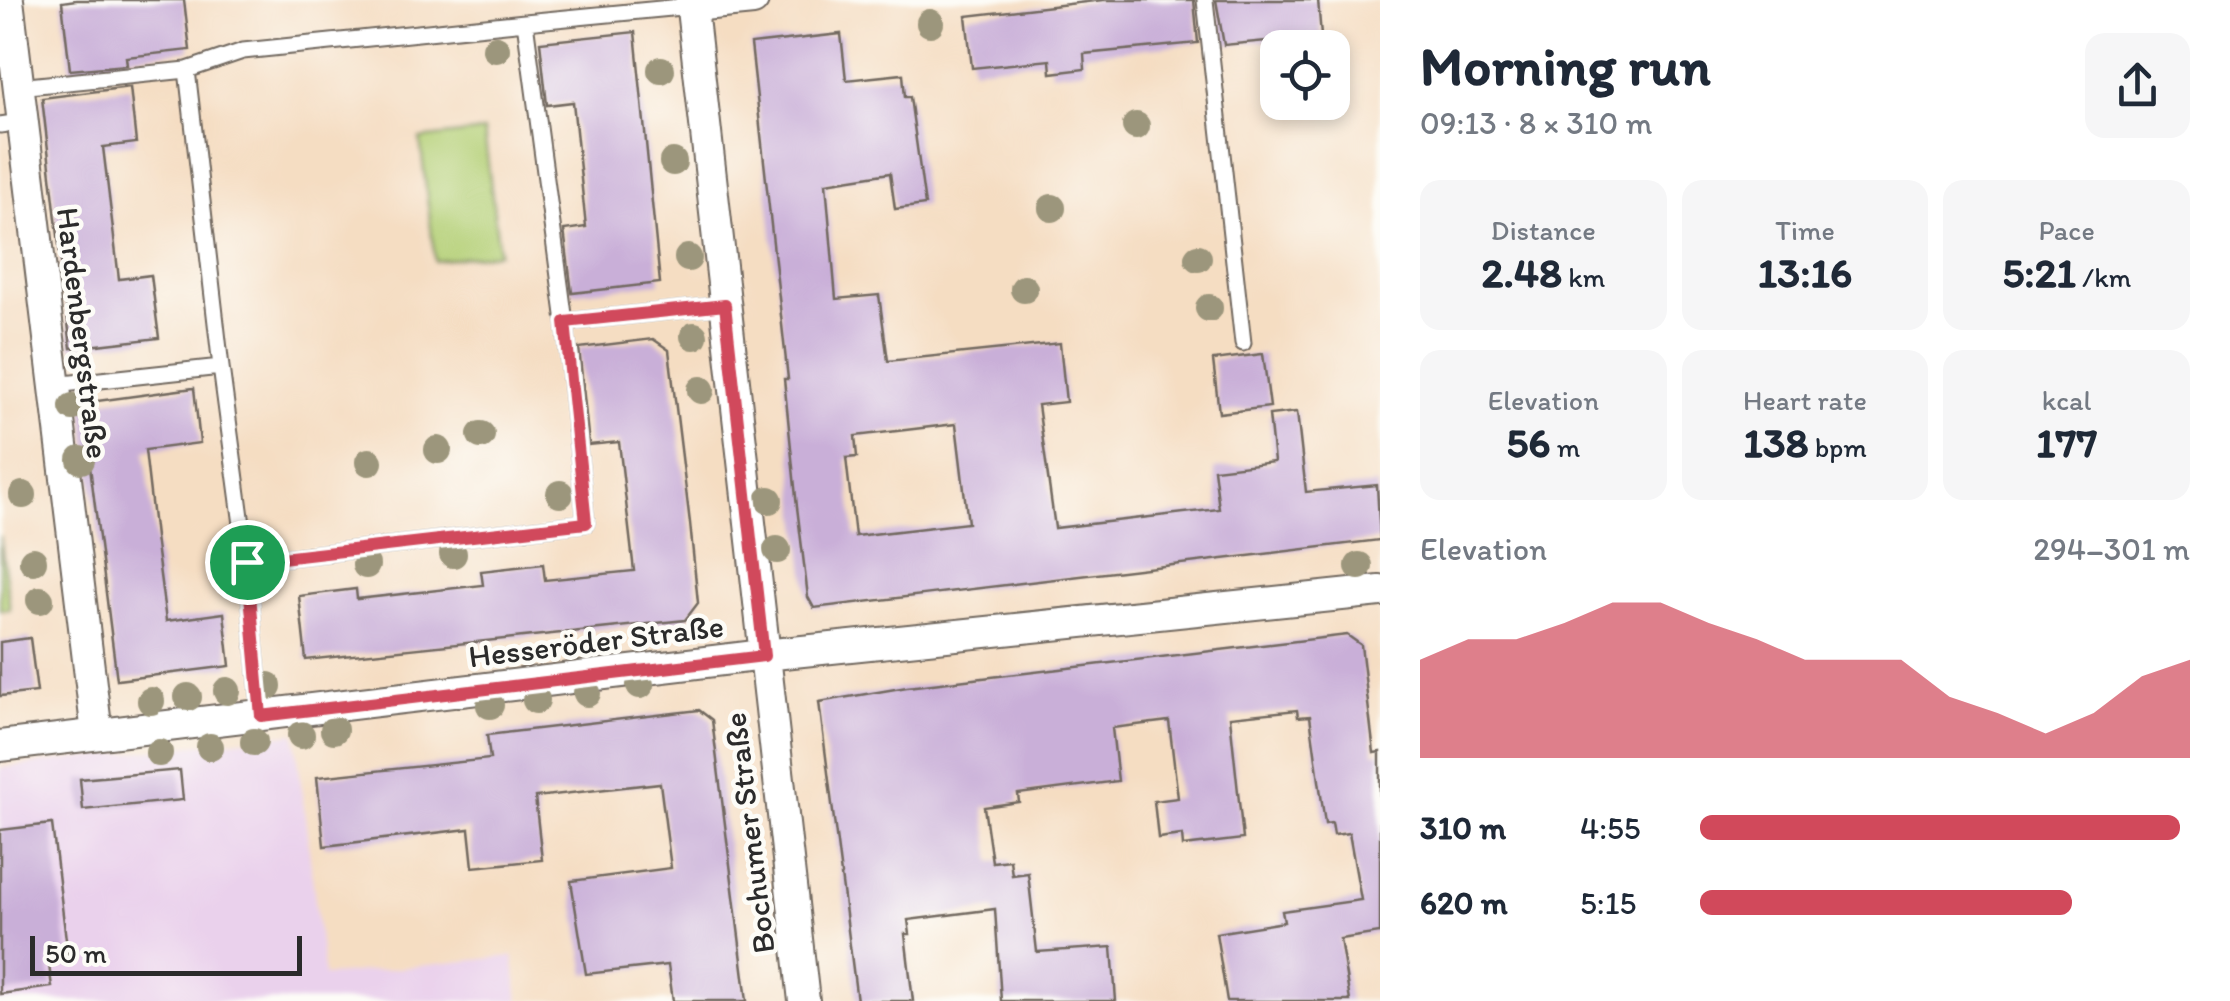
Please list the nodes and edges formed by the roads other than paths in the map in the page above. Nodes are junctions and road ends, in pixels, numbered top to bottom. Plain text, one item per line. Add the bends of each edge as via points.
1 (8, 0) edge
2 (753, 0) edge
3 (1205, 0) edge
4 (691, 3) edge
5 (525, 22) junction
6 (187, 70) junction
7 (18, 88) junction
8 (11, 124) edge
9 (725, 305) junction
10 (565, 322) junction
11 (1242, 344) dead end
12 (221, 367) junction
13 (54, 386) junction
14 (247, 562) junction
15 (1380, 592) edge
16 (764, 656) junction
17 (261, 716) junction
18 (97, 734) junction
19 (0, 746) edge
20 (804, 1001) edge

1 - 7 street, Hardenbergstraße
2 - 4 street
3 - 11 lane
4 - 5 lane
4 - 9 street, Bochumer Straße
5 - 6 lane via 243,51
5 - 10 lane
6 - 7 lane
6 - 12 lane
7 - 8 street, Hardenbergstraße
8 - 13 street, Hardenbergstraße
9 - 10 lane
9 - 16 street, Bochumer Straße
10 - 14 lane via 586,523
12 - 13 lane
12 - 14 lane
13 - 18 street, Hardenbergstraße
14 - 17 lane
15 - 16 street, Hesseröder Straße
16 - 17 street, Hesseröder Straße
16 - 20 street, Bochumer Straße
17 - 18 street, Hesseröder Straße
18 - 19 street, Hesseröder Straße

